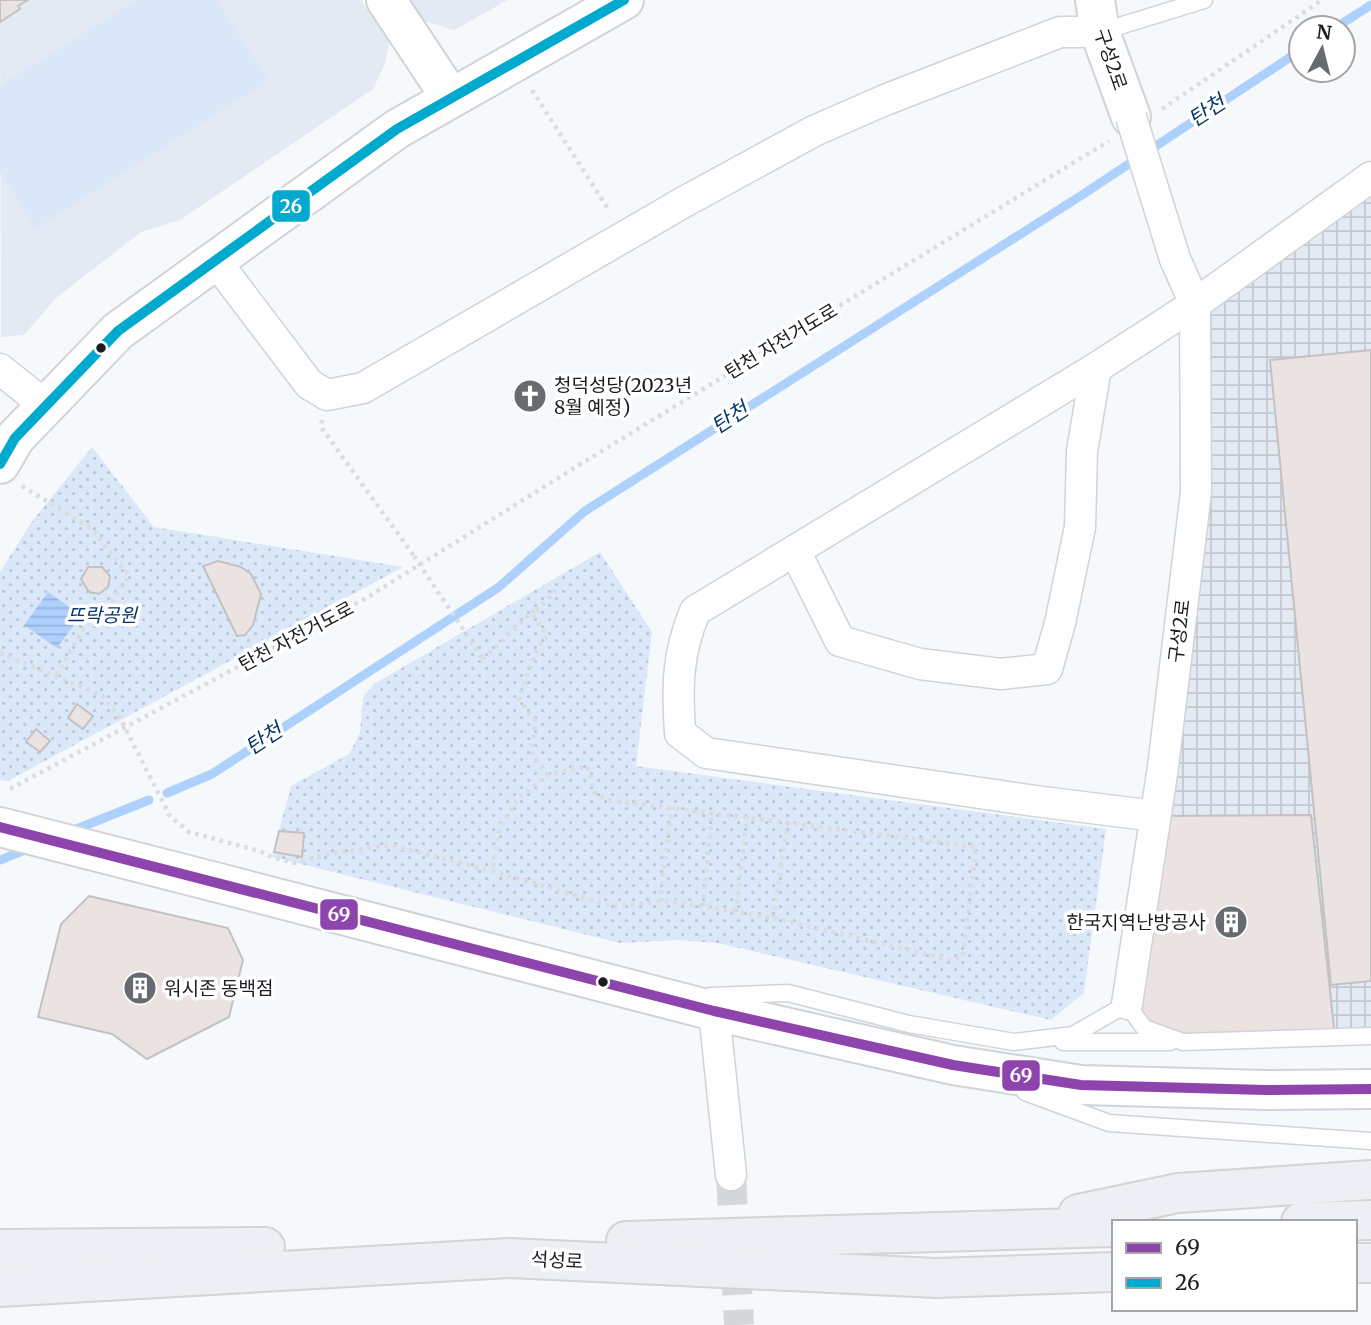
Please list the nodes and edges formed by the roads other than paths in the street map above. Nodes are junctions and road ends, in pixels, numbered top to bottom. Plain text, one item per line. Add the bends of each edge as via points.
1 (386, 0) edge
2 (624, 0) edge
3 (1204, 0) edge
4 (1097, 16) edge
5 (452, 98) junction
6 (1134, 122) joint
7 (1371, 177) edge
8 (215, 260) junction
9 (1195, 304) junction
10 (1096, 368) junction
11 (0, 369) edge
12 (46, 406) junction
13 (6, 472) edge
14 (795, 551) junction
15 (1155, 816) junction
16 (0, 827) edge
17 (663, 998) junction
18 (1127, 1004) junction
19 (714, 1011) junction
20 (1371, 1036) edge
21 (1014, 1042) junction
22 (1183, 1042) junction
23 (953, 1065) junction
24 (1371, 1088) edge
25 (1371, 1141) edge
26 (731, 1175) tunnel mouth
27 (1371, 1180) edge
28 (1112, 1227) edge
29 (1001, 1230) junction
30 (0, 1249) edge
31 (510, 1258) junction
32 (1112, 1272) edge
33 (0, 1287) edge
34 (1112, 1292) edge

1 - 5 street
2 - 5 street
3 - 4 lane
4 - 6 street, 구성2로
4 - 8 street via 814,131 363,388 327,395 309,384
5 - 8 street via 397,129
6 - 9 street, 구성2로, bridge via 1175,259
7 - 9 street
8 - 12 street via 118,331
9 - 10 street
9 - 15 street, 구성2로 via 1196,492
10 - 14 street
10 - 14 street via 1082,451 1080,527 1047,669 1001,674 920,664 840,641
11 - 12 street
12 - 13 street via 15,438
14 - 15 street via 695,611 684,638 677,691 680,733 706,753
15 - 18 street, 구성2로
16 - 17 street
17 - 19 street
17 - 21 lane via 789,993 908,1024
18 - 21 lane via 1073,1035
18 - 22 lane via 1144,1028
19 - 23 street
19 - 26 street
20 - 22 lane
21 - 22 lane
23 - 24 street via 1081,1085
23 - 25 lane via 1110,1123
27 - 29 highway via 1178,1194
28 - 29 highway, 석성로
29 - 30 highway, 석성로 via 467,1246
31 - 32 highway, 석성로 via 936,1278
31 - 33 highway, 석성로
31 - 34 highway via 923,1291

